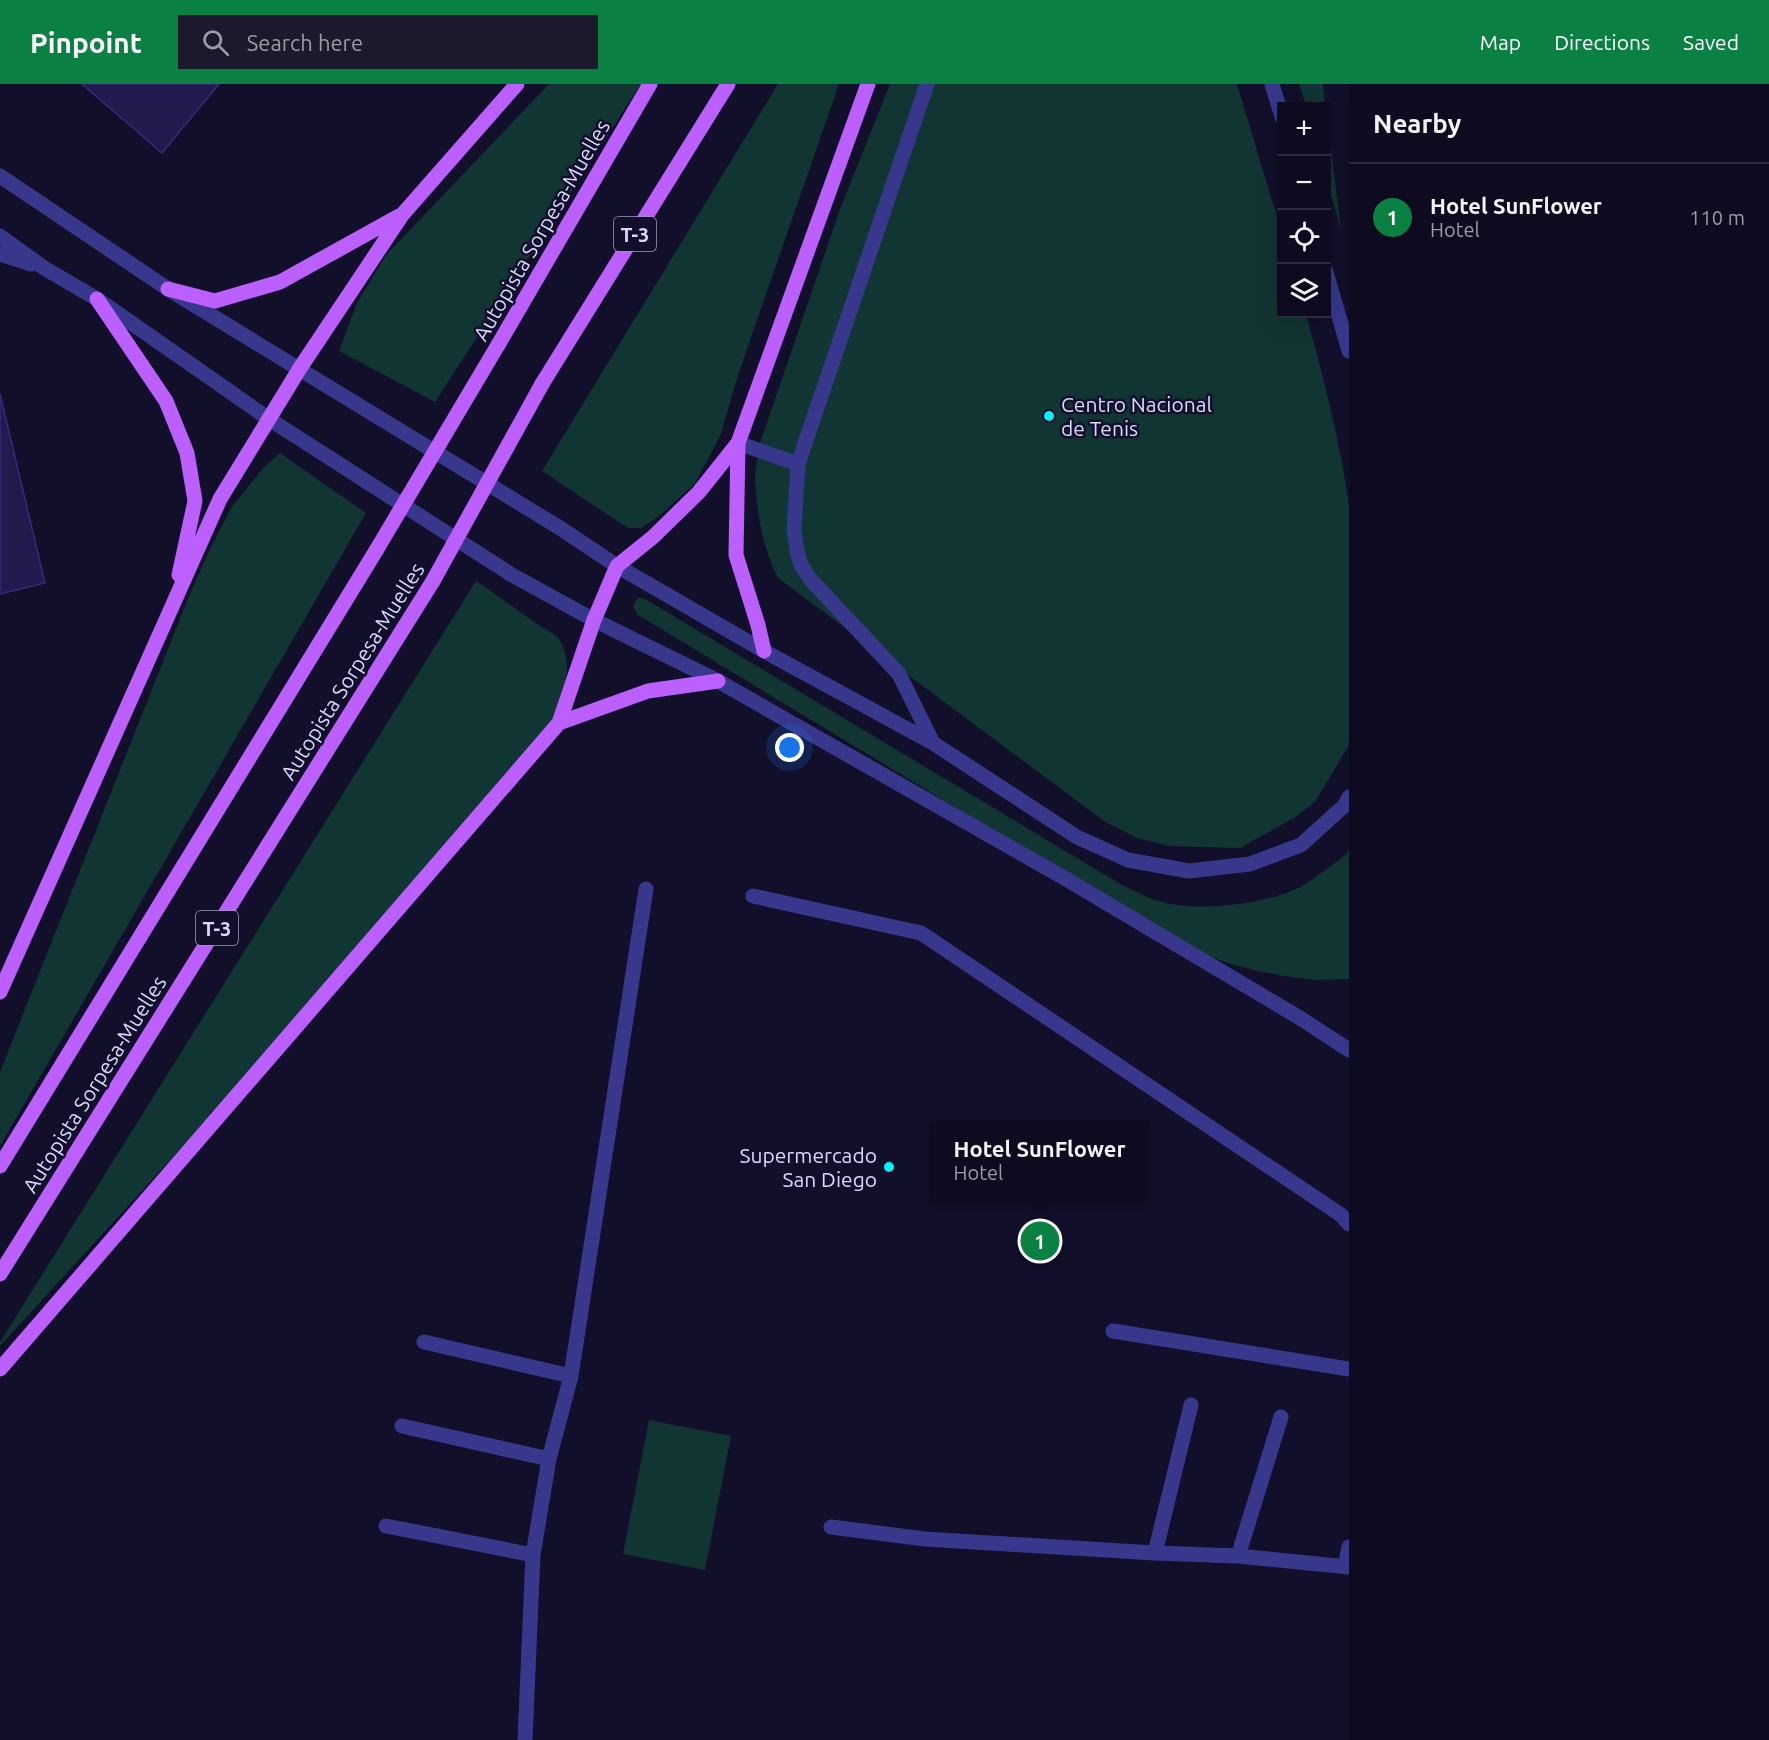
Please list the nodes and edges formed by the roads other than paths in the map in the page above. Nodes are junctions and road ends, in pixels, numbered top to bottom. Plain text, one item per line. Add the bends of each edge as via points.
1 (517, 84) edge
2 (650, 84) edge
3 (728, 84) edge
4 (868, 84) edge
5 (927, 84) edge
6 (1272, 84) edge
7 (1277, 102) edge
8 (0, 176) edge
9 (402, 215) junction
10 (0, 236) edge
11 (0, 254) edge
12 (44, 268) junction
13 (168, 289) junction
14 (1331, 289) edge
15 (97, 299) junction
16 (1349, 351) edge
17 (300, 368) junction
18 (269, 419) junction
19 (738, 443) junction
20 (798, 464) junction
21 (617, 566) junction
22 (172, 604) junction
23 (594, 620) junction
24 (764, 651) junction
25 (718, 681) junction
26 (559, 723) junction
27 (933, 743) junction
28 (1349, 797) edge
29 (646, 889) dead end
30 (753, 896) dead end
31 (0, 992) edge
32 (1349, 1050) edge
33 (0, 1166) edge
34 (1349, 1224) edge
35 (0, 1274) edge
36 (1113, 1331) dead end
37 (424, 1342) dead end
38 (0, 1369) edge
39 (1349, 1369) edge
40 (571, 1376) junction
41 (1191, 1405) dead end
42 (1281, 1417) dead end
43 (402, 1426) dead end
44 (549, 1459) junction
45 (386, 1526) dead end
46 (831, 1527) dead end
47 (1349, 1547) edge
48 (1155, 1553) junction
49 (533, 1555) junction
50 (1238, 1556) junction
51 (1347, 1567) edge
52 (525, 1740) edge

1 - 9 main road
2 - 33 main road, Autopista Sorpesa-Muelles, bridge via 377,549
3 - 35 main road, Autopista Sorpesa-Muelles / T-3, bridge via 542,384 433,581
4 - 19 main road
5 - 20 street
6 - 7 street
8 - 13 street
9 - 13 main road via 280,282 215,301
9 - 17 main road
10 - 12 street
11 - 12 street
12 - 15 street
13 - 17 street
14 - 16 street
15 - 18 street
15 - 22 main road via 166,400 187,453 195,501
17 - 18 main road
17 - 21 street
18 - 22 main road via 220,499
18 - 23 street via 512,575
19 - 20 street
19 - 21 main road via 699,492
19 - 24 main road via 736,555
20 - 27 street via 795,530 801,565 899,674
21 - 23 main road
21 - 24 street
22 - 31 main road
23 - 25 street
23 - 26 main road
24 - 27 street
25 - 26 main road via 648,691
25 - 32 street via 1066,879
26 - 38 main road
27 - 28 street via 1077,837 1128,860 1189,871 1250,864 1301,845
29 - 40 street
30 - 34 street via 921,933
36 - 39 street
37 - 40 street
40 - 44 street
41 - 48 street
42 - 50 street
43 - 44 street
44 - 49 street
45 - 49 street
46 - 48 street via 925,1539
47 - 51 street
48 - 50 street
49 - 52 street
50 - 51 street

